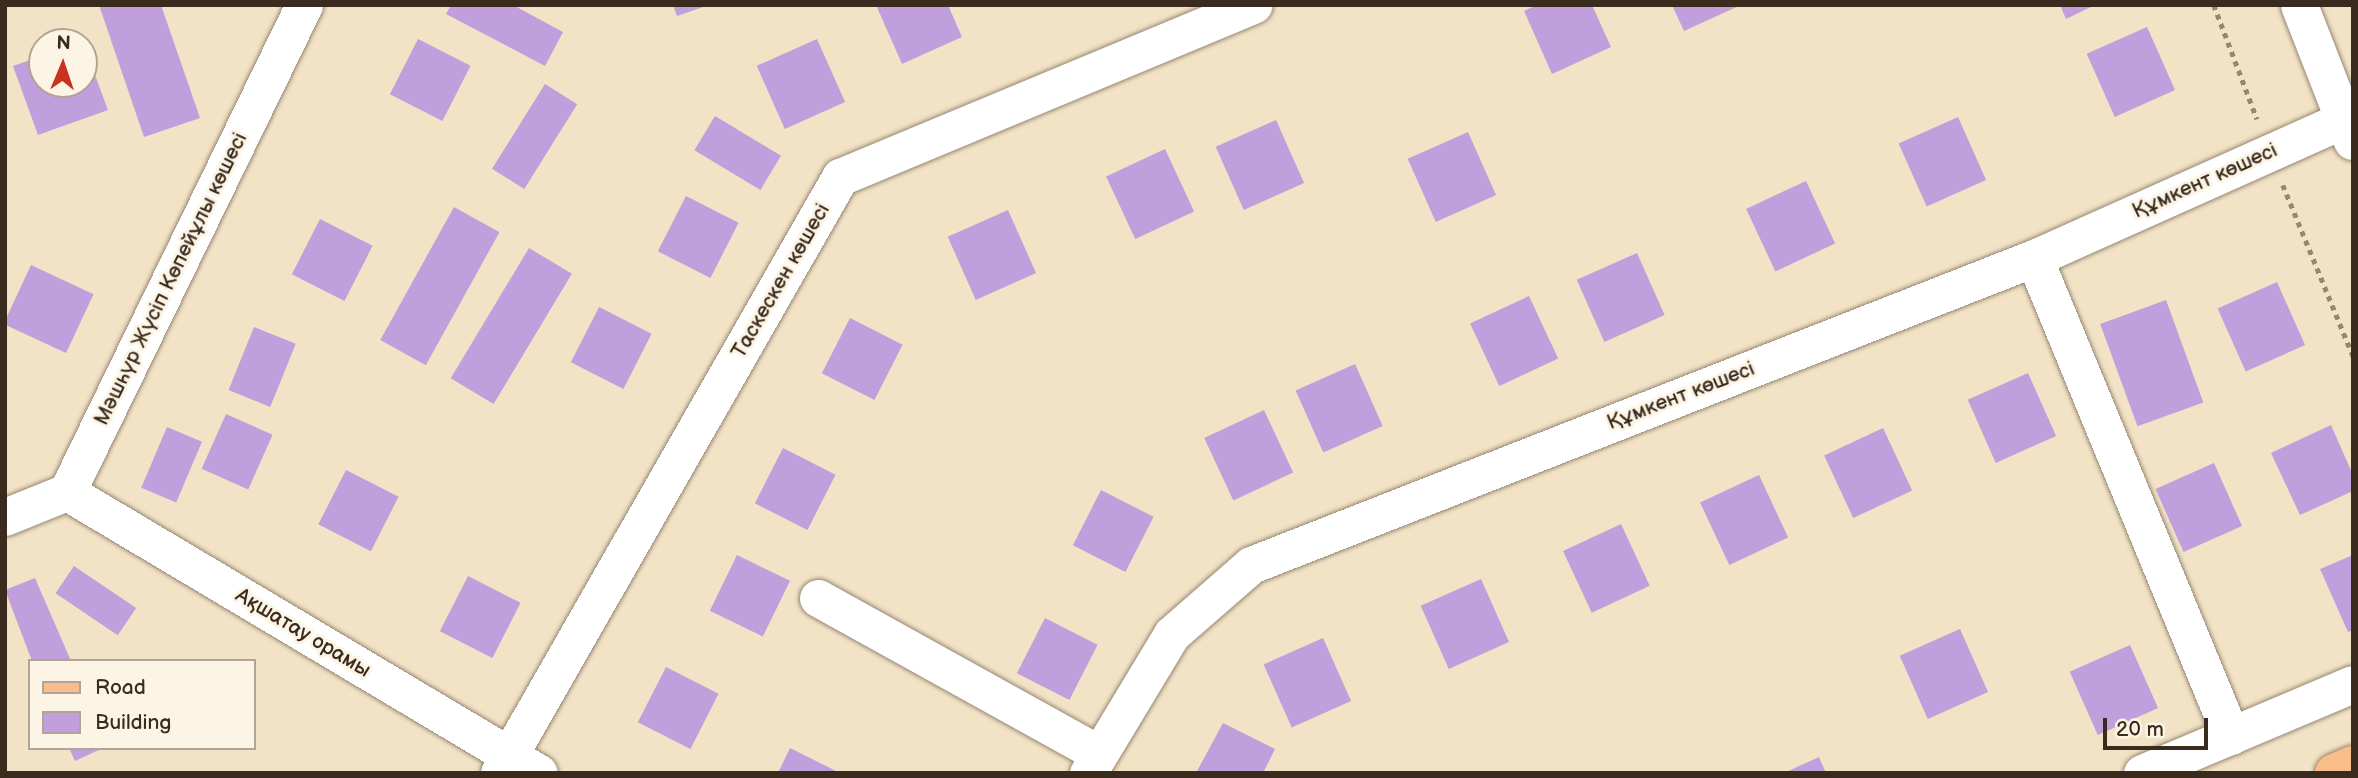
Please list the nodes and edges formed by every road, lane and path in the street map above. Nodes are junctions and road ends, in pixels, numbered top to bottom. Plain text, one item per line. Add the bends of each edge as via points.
1 (304, 5) edge
2 (1254, 5) edge
3 (2299, 5) edge
4 (2350, 125) edge
5 (2034, 258) junction
6 (67, 492) junction
7 (5, 516) edge
8 (818, 598) dead end
9 (2353, 684) edge
10 (2231, 736) junction
11 (1093, 763) edge
12 (2353, 765) edge
13 (515, 767) edge
14 (2142, 773) edge
15 (2334, 773) edge

1 - 6 street, Мәшһүр Жүсіп Көпейұлы көшесі
2 - 13 street, Таскескен көшесі via 841,177
3 - 4 street
4 - 5 street, Құмкент көшесі
5 - 10 street
5 - 11 street, Құмкент көшесі via 1251,565 1172,634
6 - 7 street
6 - 13 street, Ақшатау орамы
8 - 11 street
9 - 10 street
10 - 14 street
12 - 15 main road

